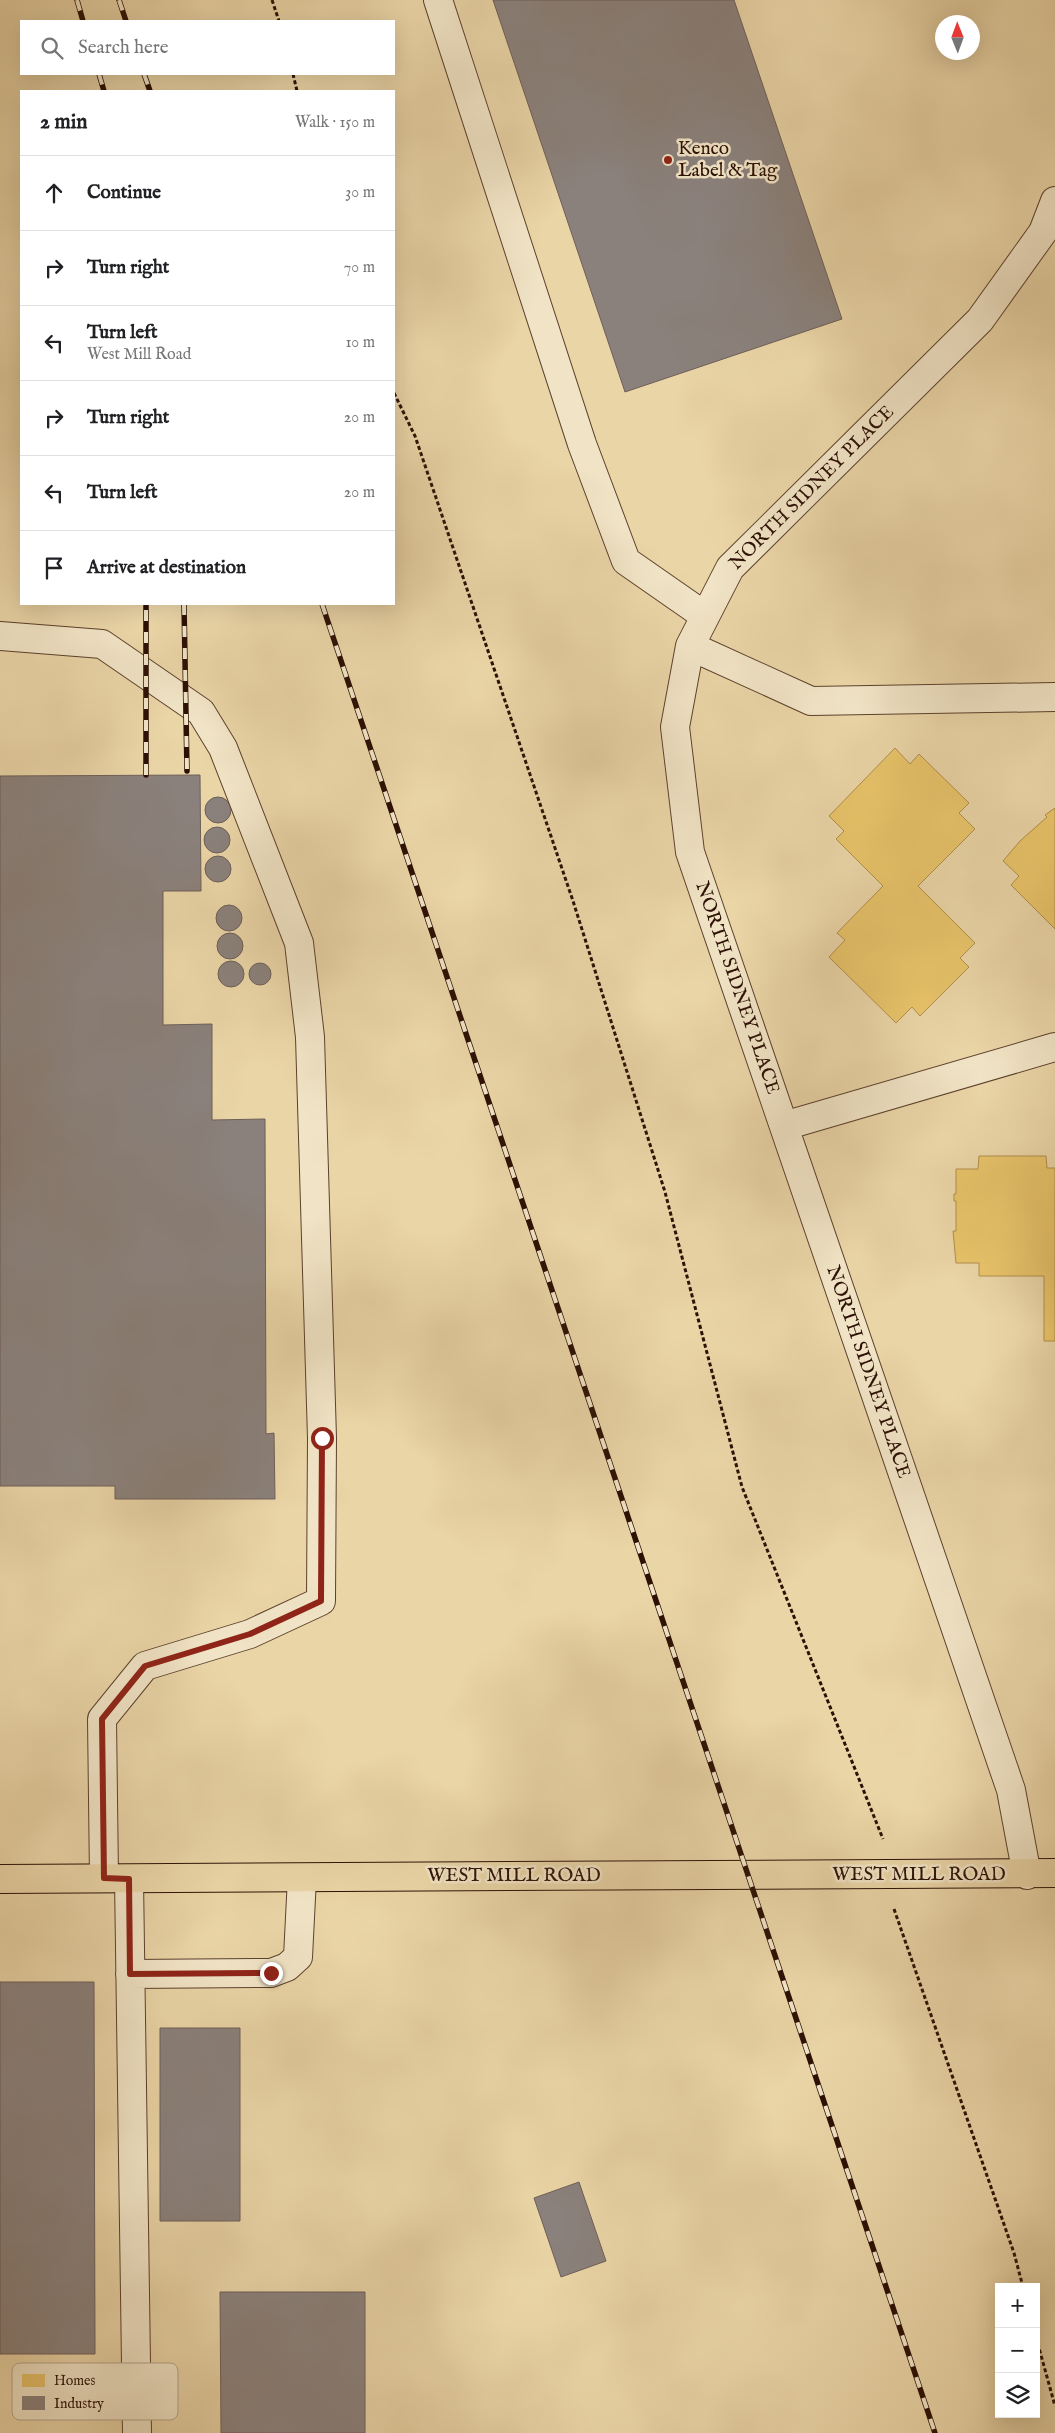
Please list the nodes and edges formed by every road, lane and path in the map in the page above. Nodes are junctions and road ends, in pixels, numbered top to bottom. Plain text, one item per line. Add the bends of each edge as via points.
1 (272, 0) edge
2 (438, 0) edge
3 (279, 20) edge
4 (293, 75) edge
5 (297, 90) edge
6 (1055, 201) edge
7 (395, 395) edge
8 (705, 616) junction
9 (0, 636) edge
10 (690, 646) junction
11 (1055, 697) edge
12 (1055, 1047) edge
13 (784, 1126) junction
14 (882, 1835) dead end
15 (1027, 1875) junction
16 (1055, 1875) edge
17 (302, 1878) junction
18 (0, 1879) edge
19 (116, 1879) junction
20 (894, 1912) dead end
21 (130, 1974) junction
22 (1022, 2283) edge
23 (1040, 2352) edge
24 (136, 2363) edge
25 (1055, 2406) edge
26 (137, 2420) edge
27 (137, 2433) edge

1 - 3 path
2 - 8 street via 582,444 626,561
4 - 5 path
6 - 8 street, NORTH SIDNEY PLACE via 1043,232 980,320 730,568
7 - 14 path via 415,436 573,901 665,1192 742,1487
8 - 10 street, NORTH SIDNEY PLACE
9 - 19 street via 102,644 201,712 223,748 299,943 310,1037 322,1438 321,1601 250,1634 145,1666 102,1719
10 - 11 street via 811,701
10 - 13 street, NORTH SIDNEY PLACE via 675,727 690,852
12 - 13 street
13 - 15 street, NORTH SIDNEY PLACE via 1010,1790
15 - 16 main road, WEST MILL ROAD
15 - 17 main road, WEST MILL ROAD
17 - 19 main road, WEST MILL ROAD
17 - 21 street via 298,1957 287,1967 271,1973
18 - 19 main road, WEST MILL ROAD
19 - 21 street
20 - 22 path
21 - 24 street
23 - 25 path
26 - 27 street

